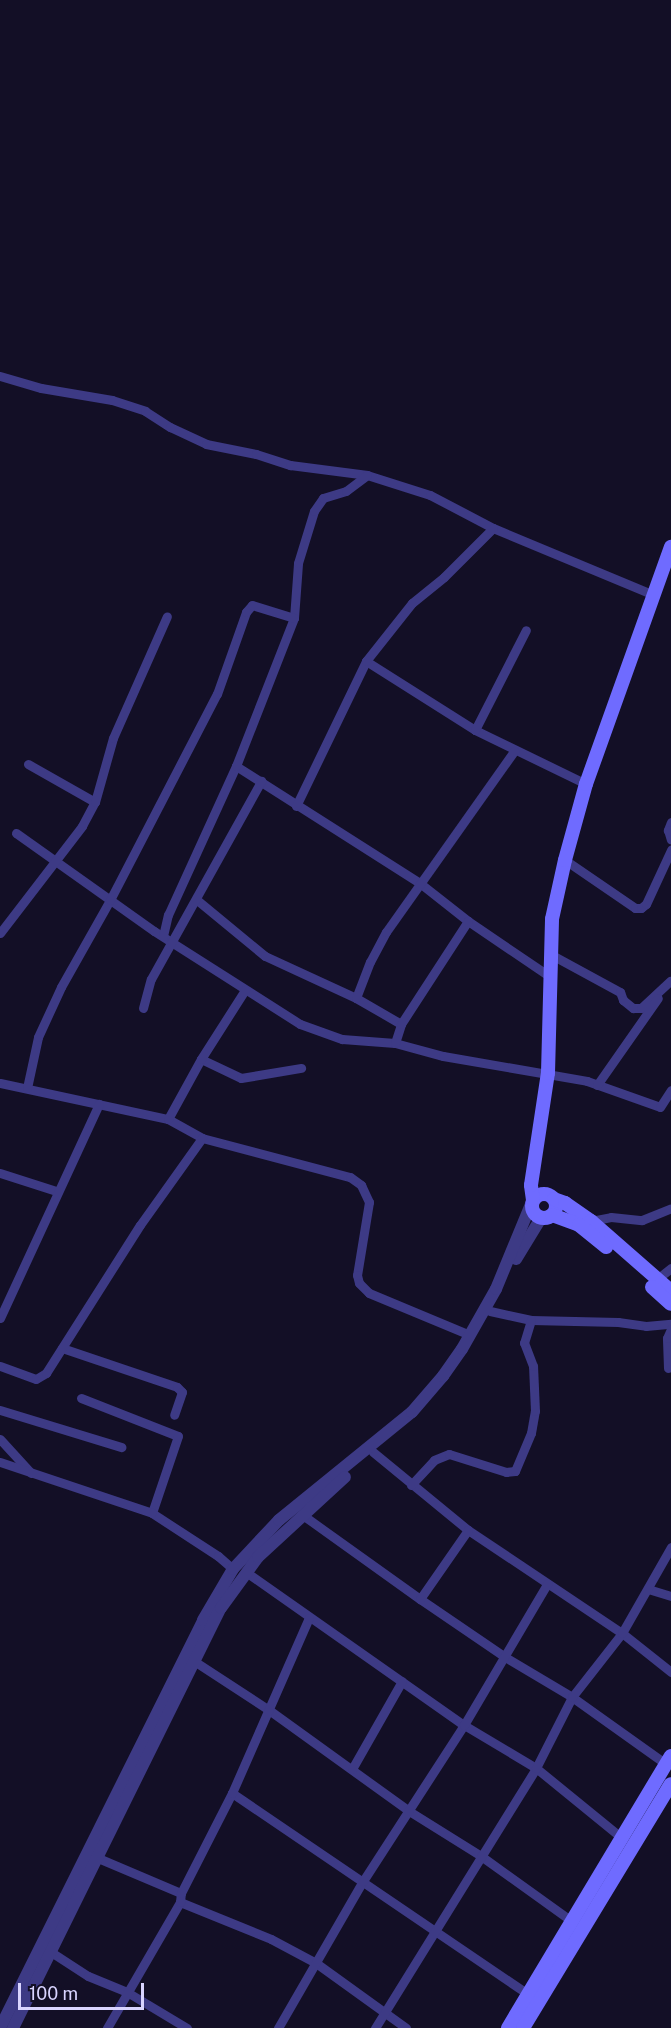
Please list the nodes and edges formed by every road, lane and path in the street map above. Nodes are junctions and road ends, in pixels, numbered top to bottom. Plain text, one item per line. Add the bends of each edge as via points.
1 (0, 376) edge
2 (367, 476) junction
3 (493, 528) junction
4 (671, 547) edge
5 (654, 595) junction
6 (167, 615) dead end
7 (294, 618) junction
8 (525, 630) dead end
9 (366, 661) junction
10 (475, 730) junction
11 (514, 751) junction
12 (28, 764) dead end
13 (236, 766) junction
14 (261, 781) junction
15 (586, 784) junction
16 (95, 802) junction
17 (296, 806) junction
18 (671, 822) edge
19 (16, 833) dead end
20 (671, 840) edge
21 (671, 850) edge
22 (55, 860) junction
23 (565, 860) junction
24 (421, 884) junction
25 (110, 900) junction
26 (197, 900) junction
27 (468, 921) junction
28 (0, 933) edge
29 (163, 936) junction
30 (173, 943) junction
31 (550, 954) junction
32 (549, 976) junction
33 (670, 981) edge
34 (245, 990) junction
35 (356, 998) junction
36 (143, 1008) dead end
37 (401, 1024) junction
38 (395, 1042) junction
39 (201, 1059) junction
40 (301, 1068) dead end
41 (548, 1073) junction
42 (0, 1083) edge
43 (597, 1085) junction
44 (27, 1088) junction
45 (671, 1090) edge
46 (99, 1104) junction
47 (168, 1119) junction
48 (202, 1138) junction
49 (0, 1173) edge
50 (56, 1191) junction
51 (541, 1199) junction
52 (671, 1208) edge
53 (547, 1216) junction
54 (591, 1221) junction
55 (671, 1268) edge
56 (657, 1279) junction
57 (671, 1291) edge
58 (671, 1304) edge
59 (490, 1311) junction
60 (0, 1318) edge
61 (531, 1320) junction
62 (671, 1324) edge
63 (671, 1329) edge
64 (470, 1335) junction
65 (62, 1348) junction
66 (0, 1366) edge
67 (668, 1368) dead end
68 (81, 1398) dead end
69 (0, 1410) edge
70 (174, 1415) dead end
71 (0, 1439) edge
72 (121, 1447) dead end
73 (373, 1452) junction
74 (0, 1462) edge
75 (34, 1476) junction
76 (411, 1485) junction
77 (152, 1514) junction
78 (304, 1516) junction
79 (468, 1530) junction
80 (671, 1547) edge
81 (233, 1569) junction
82 (246, 1572) junction
83 (547, 1584) junction
84 (648, 1589) junction
85 (671, 1596) edge
86 (420, 1599) junction
87 (309, 1618) junction
88 (622, 1633) junction
89 (506, 1657) junction
90 (194, 1661) junction
91 (671, 1672) edge
92 (402, 1681) junction
93 (572, 1697) junction
94 (269, 1710) junction
95 (464, 1725) junction
96 (669, 1760) edge
97 (536, 1768) junction
98 (352, 1769) junction
99 (671, 1784) edge
100 (232, 1793) junction
101 (409, 1811) junction
102 (623, 1839) junction
103 (481, 1856) junction
104 (98, 1858) junction
105 (363, 1881) junction
106 (180, 1898) junction
107 (573, 1922) junction
108 (437, 1931) junction
109 (51, 1952) junction
110 (316, 1963) junction
111 (127, 1992) junction
112 (529, 1995) junction
113 (384, 2010) junction
114 (0, 2028) edge
115 (13, 2028) edge
116 (107, 2028) edge
117 (187, 2028) edge
118 (278, 2028) edge
119 (375, 2028) edge
120 (406, 2028) edge
121 (508, 2028) edge
122 (523, 2028) edge

1 - 2 street via 41,388 112,400 145,411 206,444 290,465
2 - 3 street via 430,495
2 - 7 street via 346,491 322,498 314,511 298,563
3 - 5 street
3 - 9 street via 412,603
4 - 5 main road
5 - 15 main road
6 - 16 street via 113,738
7 - 13 street
7 - 25 street via 252,605 248,609 217,694
8 - 10 street
9 - 10 street
9 - 17 street
10 - 11 street
11 - 15 street
11 - 24 street
12 - 16 street
13 - 14 street
13 - 29 street via 168,915
14 - 17 street
14 - 26 street
15 - 23 main road
16 - 22 street
17 - 24 street
18 - 20 street
19 - 22 street
21 - 23 street via 641,908 635,908
22 - 25 street
22 - 28 street
23 - 31 main road via 552,919
24 - 27 street
24 - 35 street via 386,932
25 - 29 street
25 - 44 street via 38,1037
26 - 30 street
26 - 35 street via 265,956
27 - 32 street
27 - 37 street
29 - 30 street
30 - 34 street
30 - 36 street via 151,979
31 - 32 main road
31 - 33 street via 620,992 633,1008 641,1008
32 - 41 main road
33 - 43 street
34 - 38 street via 300,1024 342,1039
34 - 39 street
35 - 37 street
37 - 38 street
38 - 41 street via 443,1056
39 - 40 street via 241,1078
39 - 47 street
41 - 43 street
41 - 51 main road via 531,1185
42 - 44 street
43 - 45 street via 660,1107
44 - 46 street
46 - 47 street
46 - 50 street
47 - 48 street
48 - 64 street via 355,1180 369,1202 359,1283 369,1293
48 - 65 street via 140,1225
49 - 50 street
50 - 60 street
51 - 53 main road via 534,1213
51 - 53 main road via 556,1209
51 - 54 main road via 565,1203
51 - 64 street
52 - 54 street via 642,1220 611,1217
53 - 58 main road via 579,1225
53 - 59 street via 514,1263
54 - 56 main road
55 - 56 street
56 - 57 main road
59 - 61 street
59 - 73 street via 455,1371 415,1419
61 - 62 street
61 - 76 street via 524,1343 533,1366 535,1411 531,1433 515,1471 506,1472 449,1455 434,1460
63 - 67 street
64 - 81 street via 443,1376 412,1412 271,1528
65 - 66 street via 41,1378
65 - 70 street via 177,1387 182,1392
68 - 77 street via 180,1437
69 - 72 street
71 - 75 street
73 - 76 street
73 - 78 street
74 - 75 street
75 - 77 street
76 - 79 street
77 - 81 street
78 - 82 street
78 - 86 street
79 - 83 street
79 - 86 street
80 - 84 street
81 - 114 street via 203,1620
82 - 87 street
82 - 90 street via 221,1608
83 - 88 street
83 - 89 street
84 - 85 street
84 - 88 street
86 - 89 street
87 - 92 street
87 - 94 street
88 - 91 street
88 - 93 street
89 - 93 street
89 - 95 street
90 - 94 street
90 - 104 street
92 - 95 street
92 - 98 street
93 - 96 street
93 - 97 street
94 - 98 street
94 - 100 street
95 - 97 street
95 - 101 street
96 - 102 main road
97 - 102 street
97 - 103 street
98 - 101 street
99 - 122 main road
100 - 105 street
100 - 106 street
101 - 103 street
101 - 105 street
102 - 107 main road
103 - 107 street
103 - 108 street
104 - 106 street
104 - 109 street
105 - 108 street
105 - 110 street
106 - 110 street
106 - 111 street
107 - 112 main road
108 - 112 street
108 - 113 street
109 - 111 street via 88,1976
109 - 115 street
110 - 113 street
110 - 118 street
111 - 116 street
111 - 117 street
112 - 121 main road
113 - 119 street
113 - 120 street

